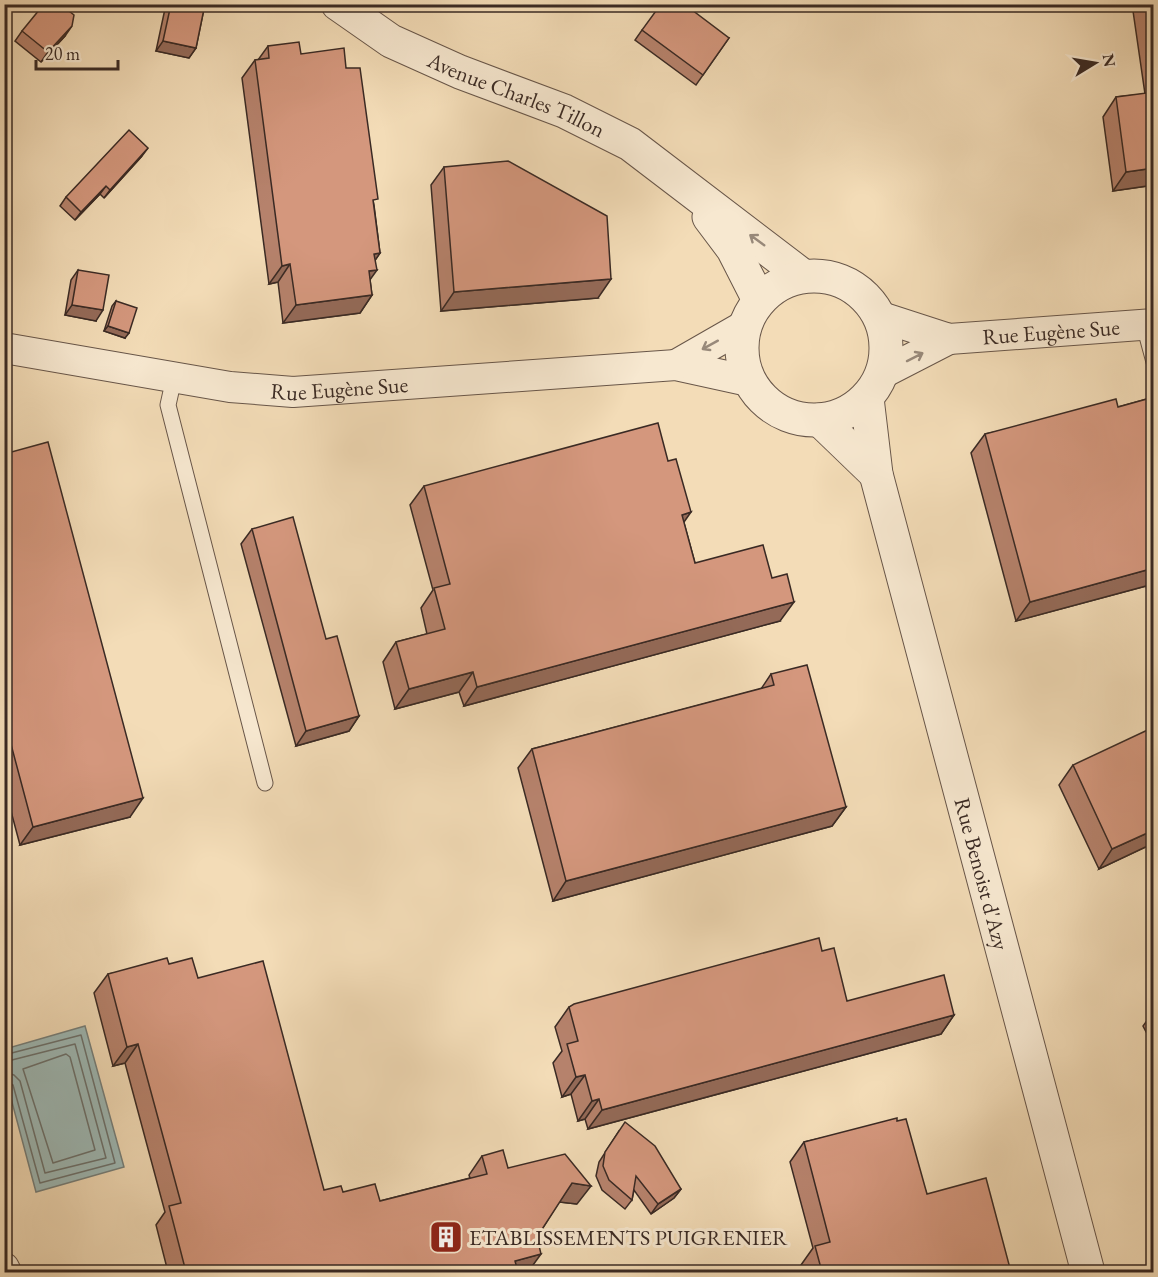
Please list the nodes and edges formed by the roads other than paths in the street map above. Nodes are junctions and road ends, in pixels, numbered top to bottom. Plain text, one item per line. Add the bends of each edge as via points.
1 (338, 4) edge
2 (689, 192) junction
3 (803, 276) junction
4 (752, 313) junction
5 (878, 315) junction
6 (1149, 325) edge
7 (949, 339) junction
8 (4, 348) edge
9 (1154, 362) edge
10 (676, 365) junction
11 (174, 378) junction
12 (749, 381) junction
13 (874, 386) junction
14 (820, 420) junction
15 (876, 474) junction
16 (265, 783) dead end
17 (4, 1268) edge
18 (6, 1272) edge
19 (1088, 1272) edge

1 - 2 street, Avenue Charles Tillon via 391,40 460,72 564,111 630,144
3 -> 2 street, Avenue Charles Tillon
2 - 4 street, Avenue Charles Tillon via 733,249
3 - 4 street via 772,288
3 - 5 street via 841,281 859,291
4 -> 10 street, Rue Eugène Sue
4 - 12 street via 742,360
5 - 7 street, Rue Eugène Sue
5 - 13 street via 887,344
6 - 7 street, Rue Eugène Sue
6 - 9 lane
13 -> 7 street, Rue Eugène Sue
8 - 11 street, Rue Eugène Sue
10 - 11 street, Rue Eugène Sue via 293,392
10 - 12 street, Rue Eugène Sue
11 - 16 lane via 168,405
12 - 14 street via 778,412 798,419
13 - 14 street via 837,417
13 - 15 street, Rue Benoist d'Azy
14 - 15 street
15 - 19 street, Rue Benoist d'Azy
17 - 18 street

